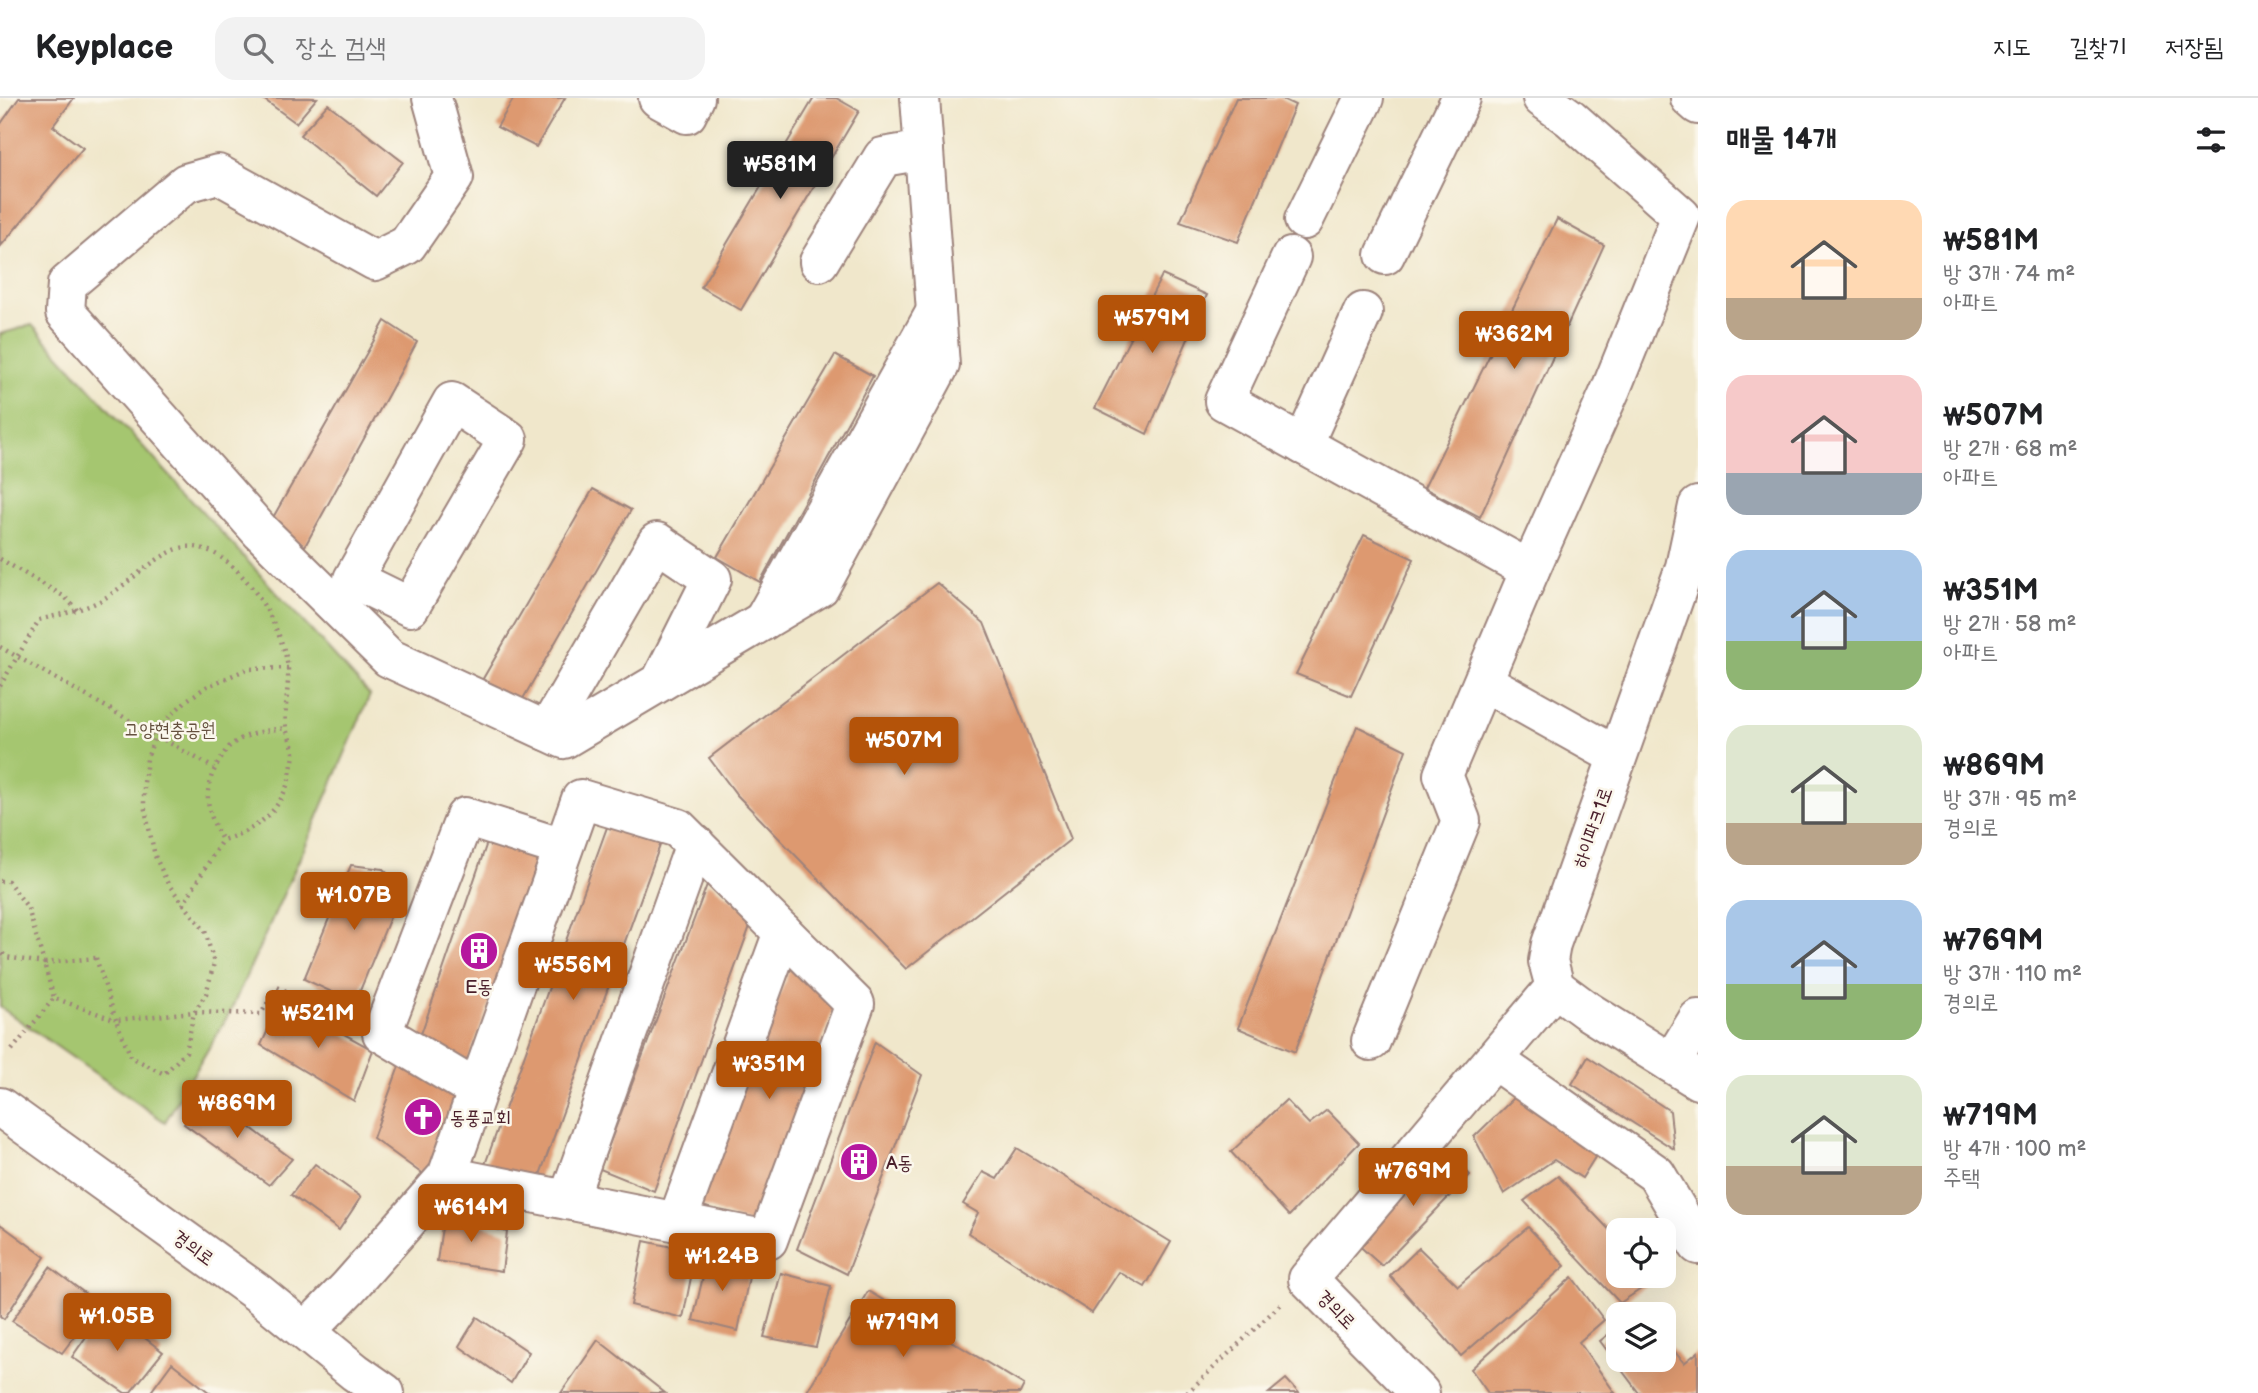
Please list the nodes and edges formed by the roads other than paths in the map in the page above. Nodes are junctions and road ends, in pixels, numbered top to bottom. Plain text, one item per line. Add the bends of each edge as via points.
1 (432, 98) edge
2 (658, 98) edge
3 (695, 98) edge
4 (920, 98) edge
5 (1364, 98) edge
6 (1461, 98) edge
7 (1542, 98) edge
8 (1690, 98) edge
9 (1698, 105) edge
10 (924, 150) junction
11 (1304, 220) dead end
12 (1385, 255) dead end
13 (1291, 257) dead end
14 (819, 262) dead end
15 (1363, 312) dead end
16 (1303, 445) junction
17 (1698, 506) edge
18 (1530, 570) junction
19 (375, 592) junction
20 (354, 623) junction
21 (661, 681) junction
22 (1483, 682) junction
23 (547, 731) junction
24 (1618, 756) junction
25 (695, 844) junction
26 (563, 848) junction
27 (783, 932) junction
28 (1555, 987) junction
29 (1698, 1019) edge
30 (1371, 1041) dead end
31 (1494, 1060) junction
32 (1685, 1072) edge
33 (477, 1090) junction
34 (0, 1107) edge
35 (447, 1176) junction
36 (568, 1200) junction
37 (677, 1222) junction
38 (1698, 1245) edge
39 (306, 1331) junction
40 (385, 1393) edge
41 (1420, 1393) edge

1 - 20 street via 454,177 407,244 375,261 218,174 186,183 67,284 65,312 261,532
2 - 3 street via 687,114
4 - 10 street
5 - 11 street
6 - 12 street
7 - 18 street via 1681,216
8 - 9 street
10 - 14 street via 883,157
10 - 21 street via 940,365 820,587
13 - 16 street via 1224,401
15 - 16 street
16 - 18 street
17 - 24 street, 하이파크1로 via 1685,567
18 - 22 street
19 - 19 street via 353,579 452,402 508,439 410,607
19 - 20 street
20 - 23 street via 389,658
21 - 23 street via 564,739
21 - 23 street via 712,579 657,542
22 - 24 street
22 - 30 street via 1443,775 1461,821
24 - 28 street, 하이파크1로 via 1551,944 1548,961
25 - 26 street via 678,828 581,799
25 - 27 street
25 - 36 street
26 - 33 street
26 - 33 street via 466,817 382,1033
27 - 37 street
27 - 37 street via 855,1004 768,1240
28 - 31 street, 경의로
28 - 32 street
29 - 32 street
31 - 38 street via 1656,1174
31 - 41 street, 경의로 via 1308,1279
33 - 35 street
34 - 39 street, 경의로
35 - 36 street
35 - 39 street
36 - 37 street
39 - 40 street, 경의로

